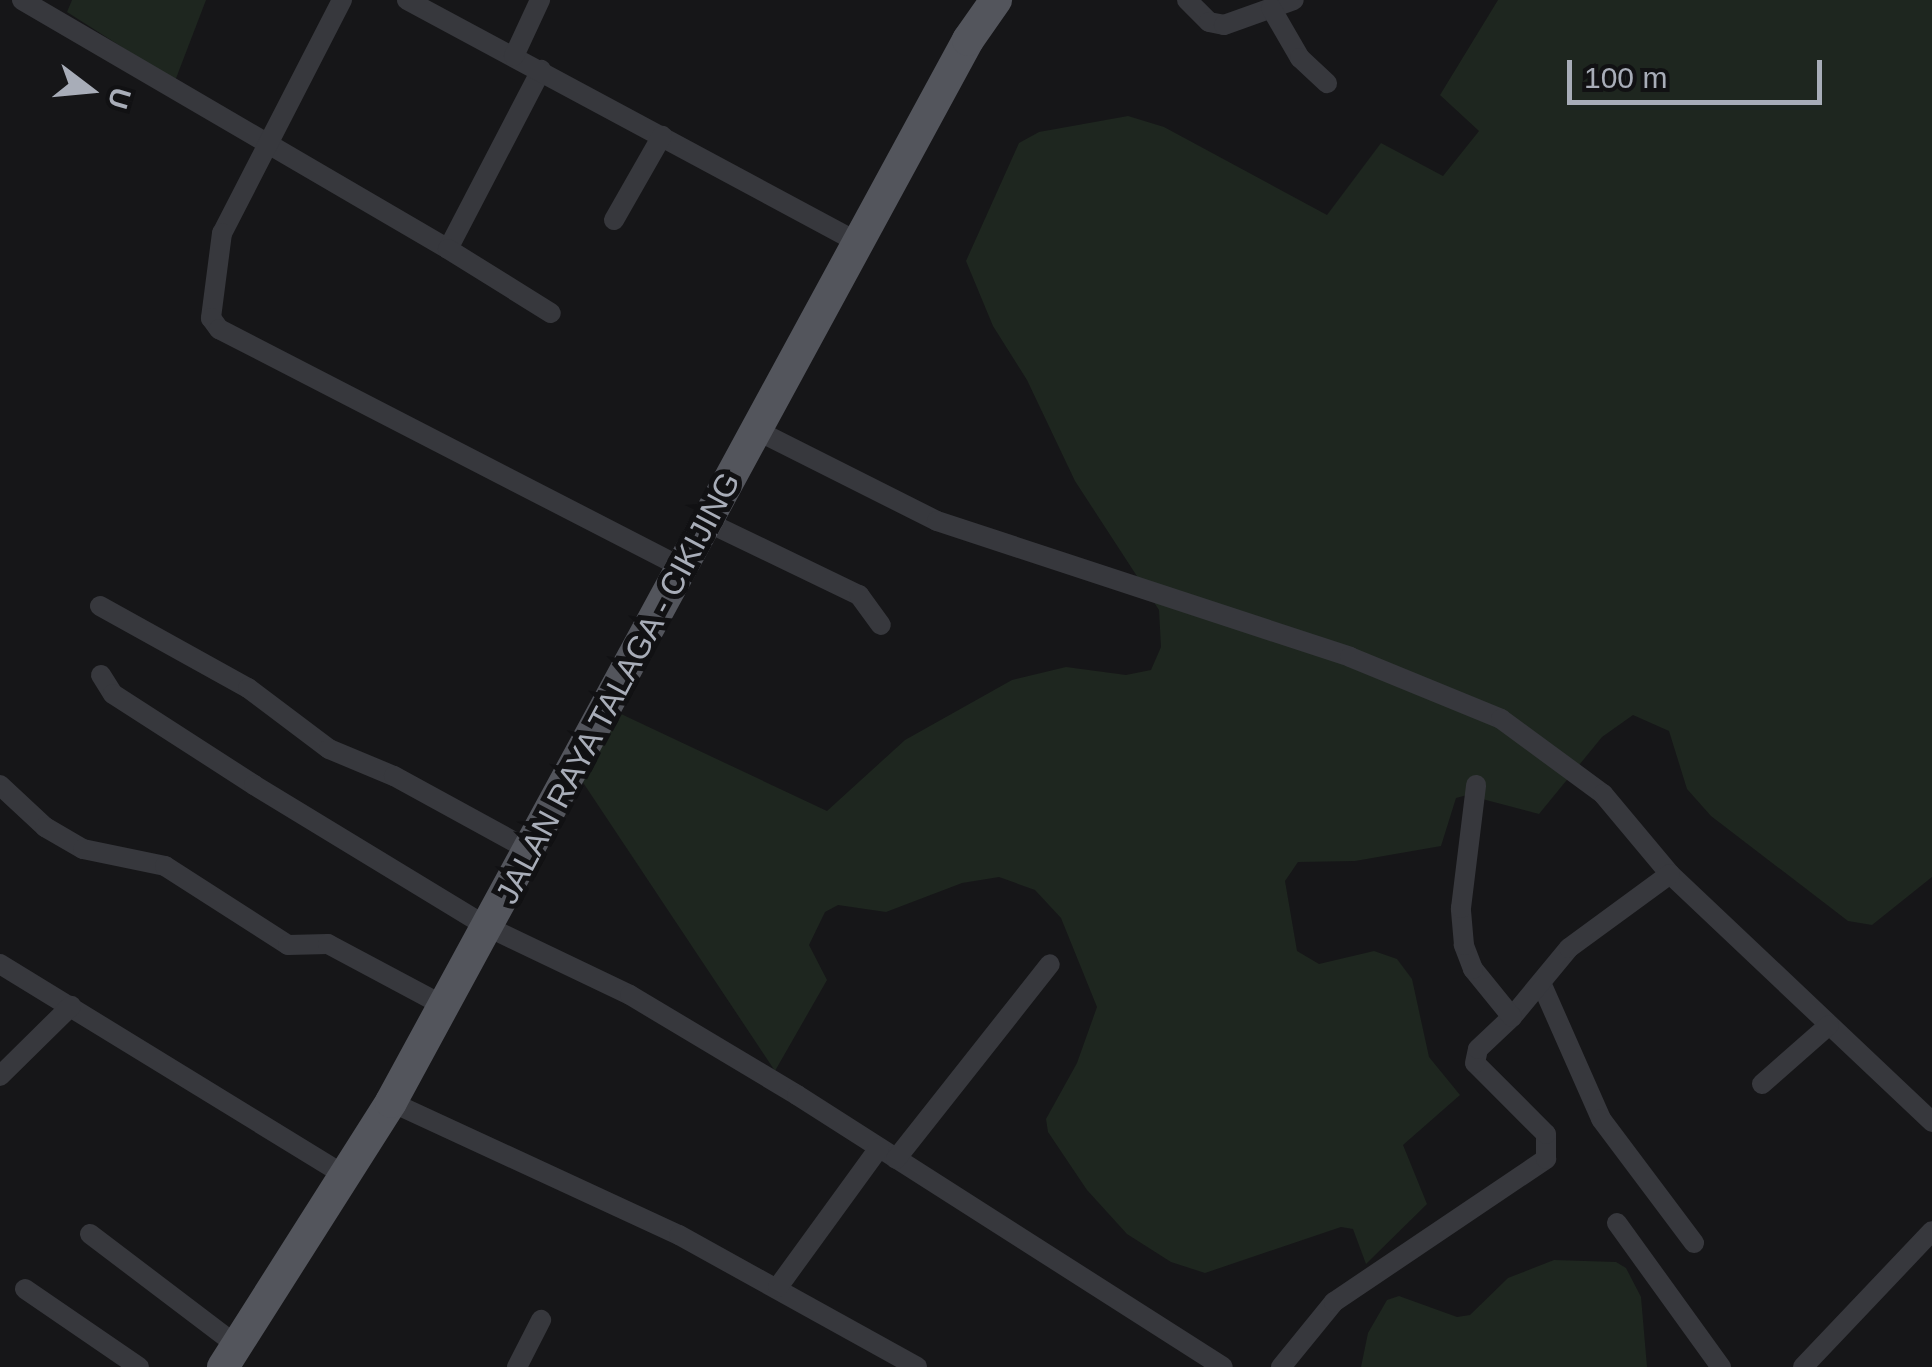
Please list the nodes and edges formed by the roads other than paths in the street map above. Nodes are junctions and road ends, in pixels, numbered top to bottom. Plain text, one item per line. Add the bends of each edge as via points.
1 (22, 0) edge
2 (342, 0) edge
3 (407, 0) edge
4 (540, 0) edge
5 (996, 0) edge
6 (1187, 0) edge
7 (1294, 0) edge
8 (1271, 8) junction
9 (514, 56) junction
10 (541, 70) junction
11 (1326, 82) dead end
12 (662, 136) junction
13 (268, 142) junction
14 (614, 220) dead end
15 (859, 243) junction
16 (448, 249) junction
17 (552, 313) dead end
18 (758, 431) junction
19 (705, 521) junction
20 (681, 566) junction
21 (100, 606) dead end
22 (881, 625) dead end
23 (101, 676) dead end
24 (0, 785) edge
25 (1476, 785) dead end
26 (531, 851) junction
27 (1670, 874) junction
28 (488, 927) junction
29 (0, 964) edge
30 (1050, 964) dead end
31 (1542, 985) junction
32 (71, 1006) junction
33 (444, 1006) junction
34 (1512, 1017) junction
35 (1828, 1025) junction
36 (0, 1076) edge
37 (1762, 1084) dead end
38 (390, 1102) junction
39 (1932, 1122) edge
40 (887, 1154) junction
41 (348, 1178) junction
42 (1617, 1222) dead end
43 (1932, 1231) edge
44 (90, 1234) dead end
45 (1694, 1244) dead end
46 (778, 1287) junction
47 (25, 1290) dead end
48 (541, 1320) dead end
49 (230, 1356) edge
50 (139, 1367) edge
51 (517, 1367) edge
52 (917, 1367) edge
53 (1223, 1367) edge
54 (1281, 1367) edge
55 (1721, 1367) edge
56 (1803, 1367) edge

1 - 13 street
2 - 13 street
3 - 9 street
4 - 9 street
5 - 15 main road, JALAN RAYA TALAGA - CIKIJING
6 - 8 street via 1218,25
7 - 8 street
8 - 11 street via 1300,58
9 - 10 street
10 - 12 street
10 - 16 street
12 - 14 street
12 - 15 street
13 - 16 street
13 - 20 street via 222,232 208,303 219,330
15 - 18 main road, JALAN RAYA TALAGA - CIKIJING
16 - 17 street
18 - 19 main road, JALAN RAYA TALAGA - CIKIJING
18 - 27 street via 937,521 1350,656 1501,719 1603,794
19 - 20 main road, JALAN RAYA TALAGA - CIKIJING
19 - 22 street via 844,586
20 - 26 main road, JALAN RAYA TALAGA - CIKIJING
21 - 26 street via 248,688 328,750 394,776
23 - 28 street via 113,694
24 - 33 street via 30,815 83,849 165,866 288,944 328,944
25 - 34 street via 1461,908 1464,944 1473,970
26 - 28 main road, JALAN RAYA TALAGA - CIKIJING
27 - 31 street via 1569,948
27 - 35 street
28 - 33 main road, JALAN RAYA TALAGA - CIKIJING
28 - 40 street via 630,996
29 - 32 street
30 - 40 street
31 - 34 street
31 - 45 street via 1600,1118
32 - 36 street
32 - 41 street
33 - 38 main road, JALAN RAYA TALAGA - CIKIJING
34 - 54 street via 1478,1049 1475,1063 1546,1134 1546,1159 1334,1302
35 - 37 street
35 - 39 street
38 - 41 main road, JALAN RAYA TALAGA - CIKIJING
38 - 46 street
40 - 46 street
40 - 53 street
41 - 49 main road, JALAN RAYA TALAGA - CIKIJING
42 - 55 street
43 - 56 street
44 - 49 street
46 - 52 street
47 - 50 street
48 - 51 street

